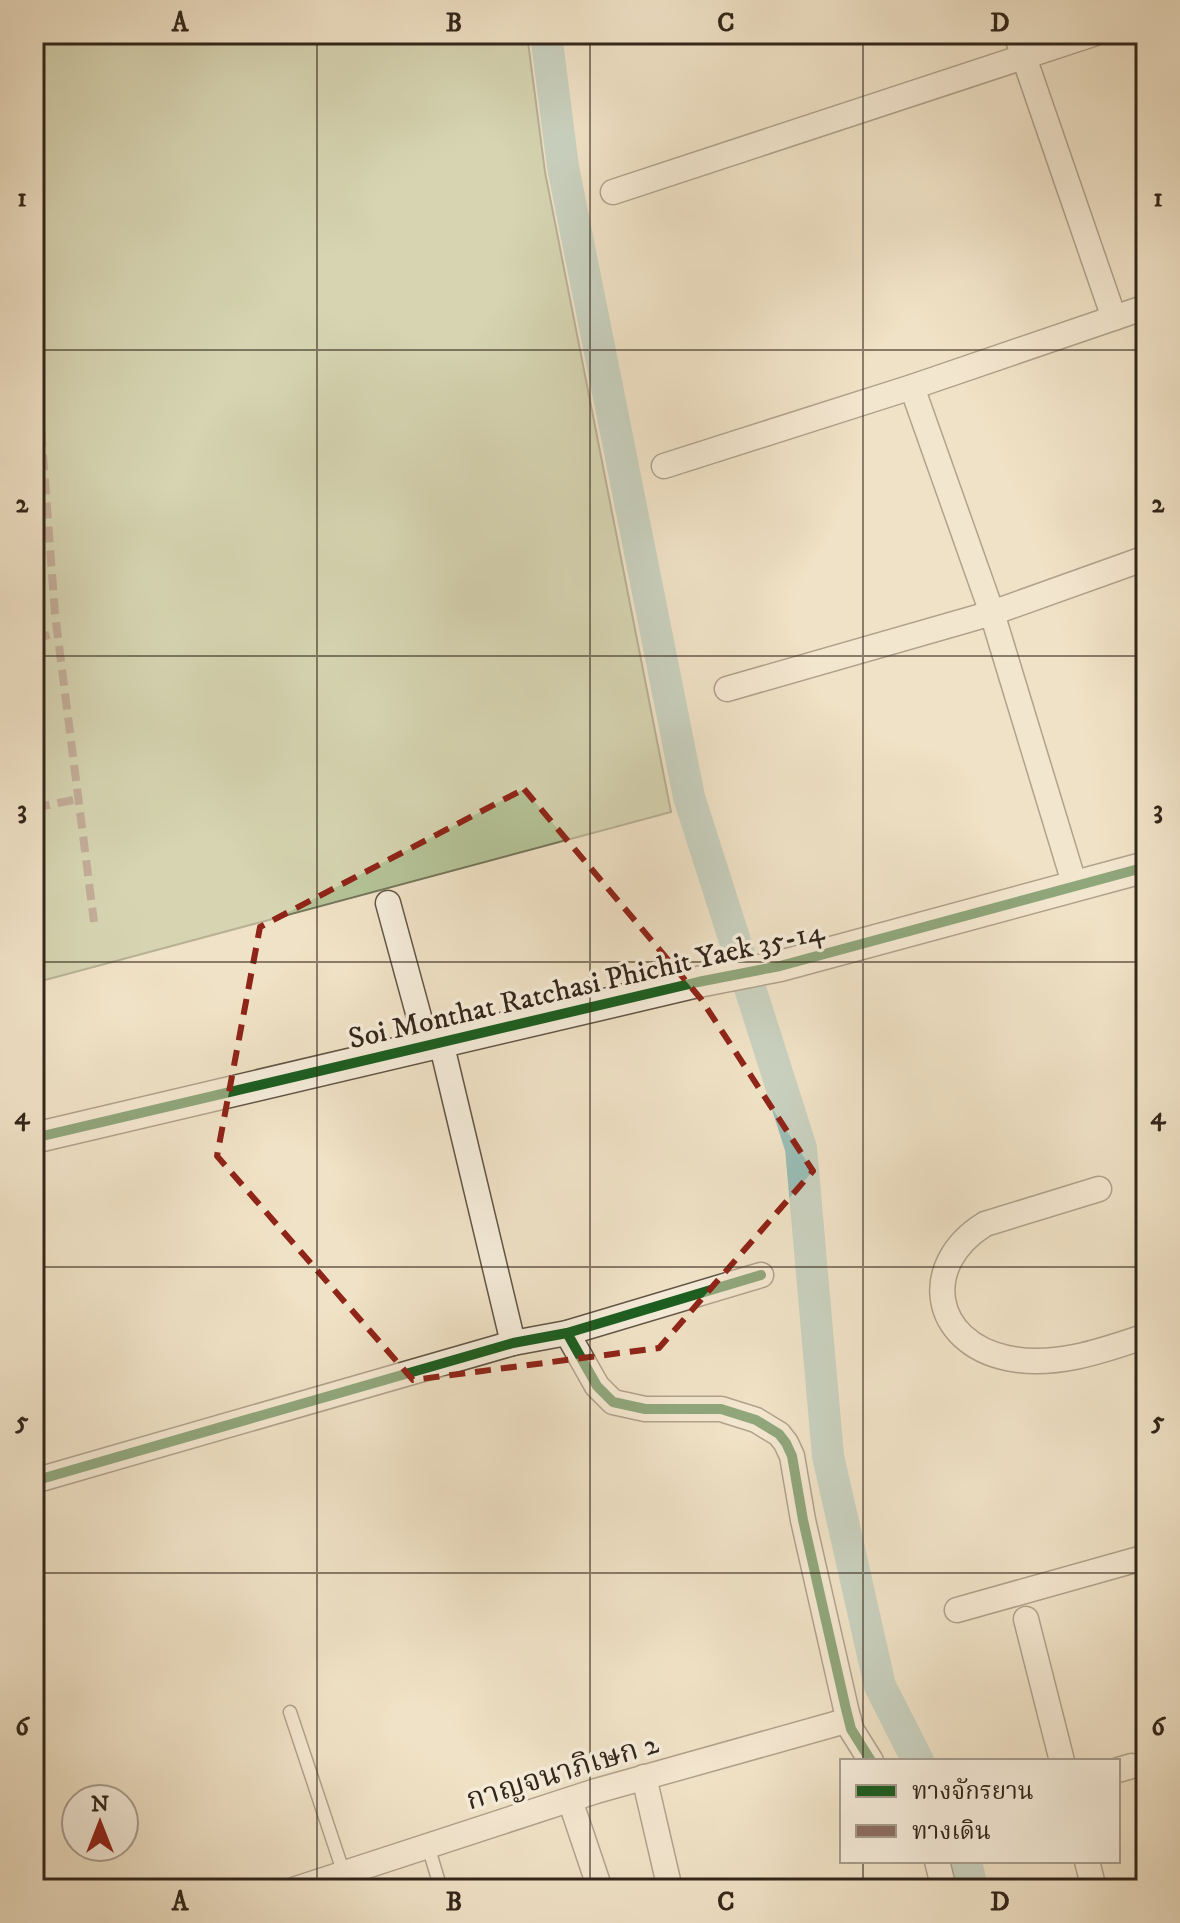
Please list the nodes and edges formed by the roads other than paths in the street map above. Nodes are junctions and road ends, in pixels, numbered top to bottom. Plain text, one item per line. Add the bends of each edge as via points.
1 (1093, 34) edge
2 (1020, 46) edge
3 (613, 192) dead end
4 (1146, 307) edge
5 (1114, 318) junction
6 (912, 387) junction
7 (664, 466) dead end
8 (1146, 558) edge
9 (992, 613) junction
10 (727, 689) dead end
11 (1146, 867) edge
12 (1075, 886) junction
13 (388, 903) dead end
14 (434, 1044) junction
15 (34, 1138) edge
16 (1099, 1189) dead end
17 (761, 1275) dead end
18 (567, 1333) junction
19 (1146, 1336) edge
20 (513, 1343) junction
21 (34, 1481) edge
22 (1146, 1557) edge
23 (957, 1610) dead end
24 (1026, 1619) dead end
25 (290, 1712) dead end
26 (849, 1720) junction
27 (870, 1759) edge
28 (1061, 1759) edge
29 (644, 1777) junction
30 (570, 1800) junction
31 (428, 1846) junction
32 (938, 1863) edge
33 (1088, 1863) edge
34 (344, 1874) junction
35 (296, 1889) edge
36 (441, 1889) edge
37 (600, 1889) edge
38 (670, 1889) edge
39 (944, 1889) edge
40 (1094, 1889) edge

1 - 2 street
2 - 3 street
2 - 5 street
4 - 5 street
5 - 6 street
6 - 7 street
6 - 9 street
8 - 9 street
9 - 10 street
9 - 12 street
11 - 12 street, Soi Monthat Ratchasi Phichit Yaek 35-14
12 - 14 street, Soi Monthat Ratchasi Phichit Yaek 35-14 via 780,966
13 - 14 street
14 - 15 street, Soi Monthat Ratchasi Phichit Yaek 35-14
14 - 20 street
16 - 19 street via 985,1224 969,1234 945,1271 941,1299 971,1344 1006,1358 1060,1359
17 - 18 street
18 - 20 street
18 - 26 street via 597,1386 613,1402 645,1409 721,1409 756,1420 786,1443
20 - 21 street
22 - 23 street
24 - 28 street
25 - 34 lane
26 - 27 street
26 - 29 street, กาญจนาภิเษก 2
29 - 30 street, กาญจนาภิเษก 2
29 - 38 street
30 - 31 street, กาญจนาภิเษก 2
30 - 37 street
31 - 34 street, กาญจนาภิเษก 2
31 - 36 lane
32 - 39 street
33 - 40 street
34 - 35 street, กาญจนาภิเษก 2

